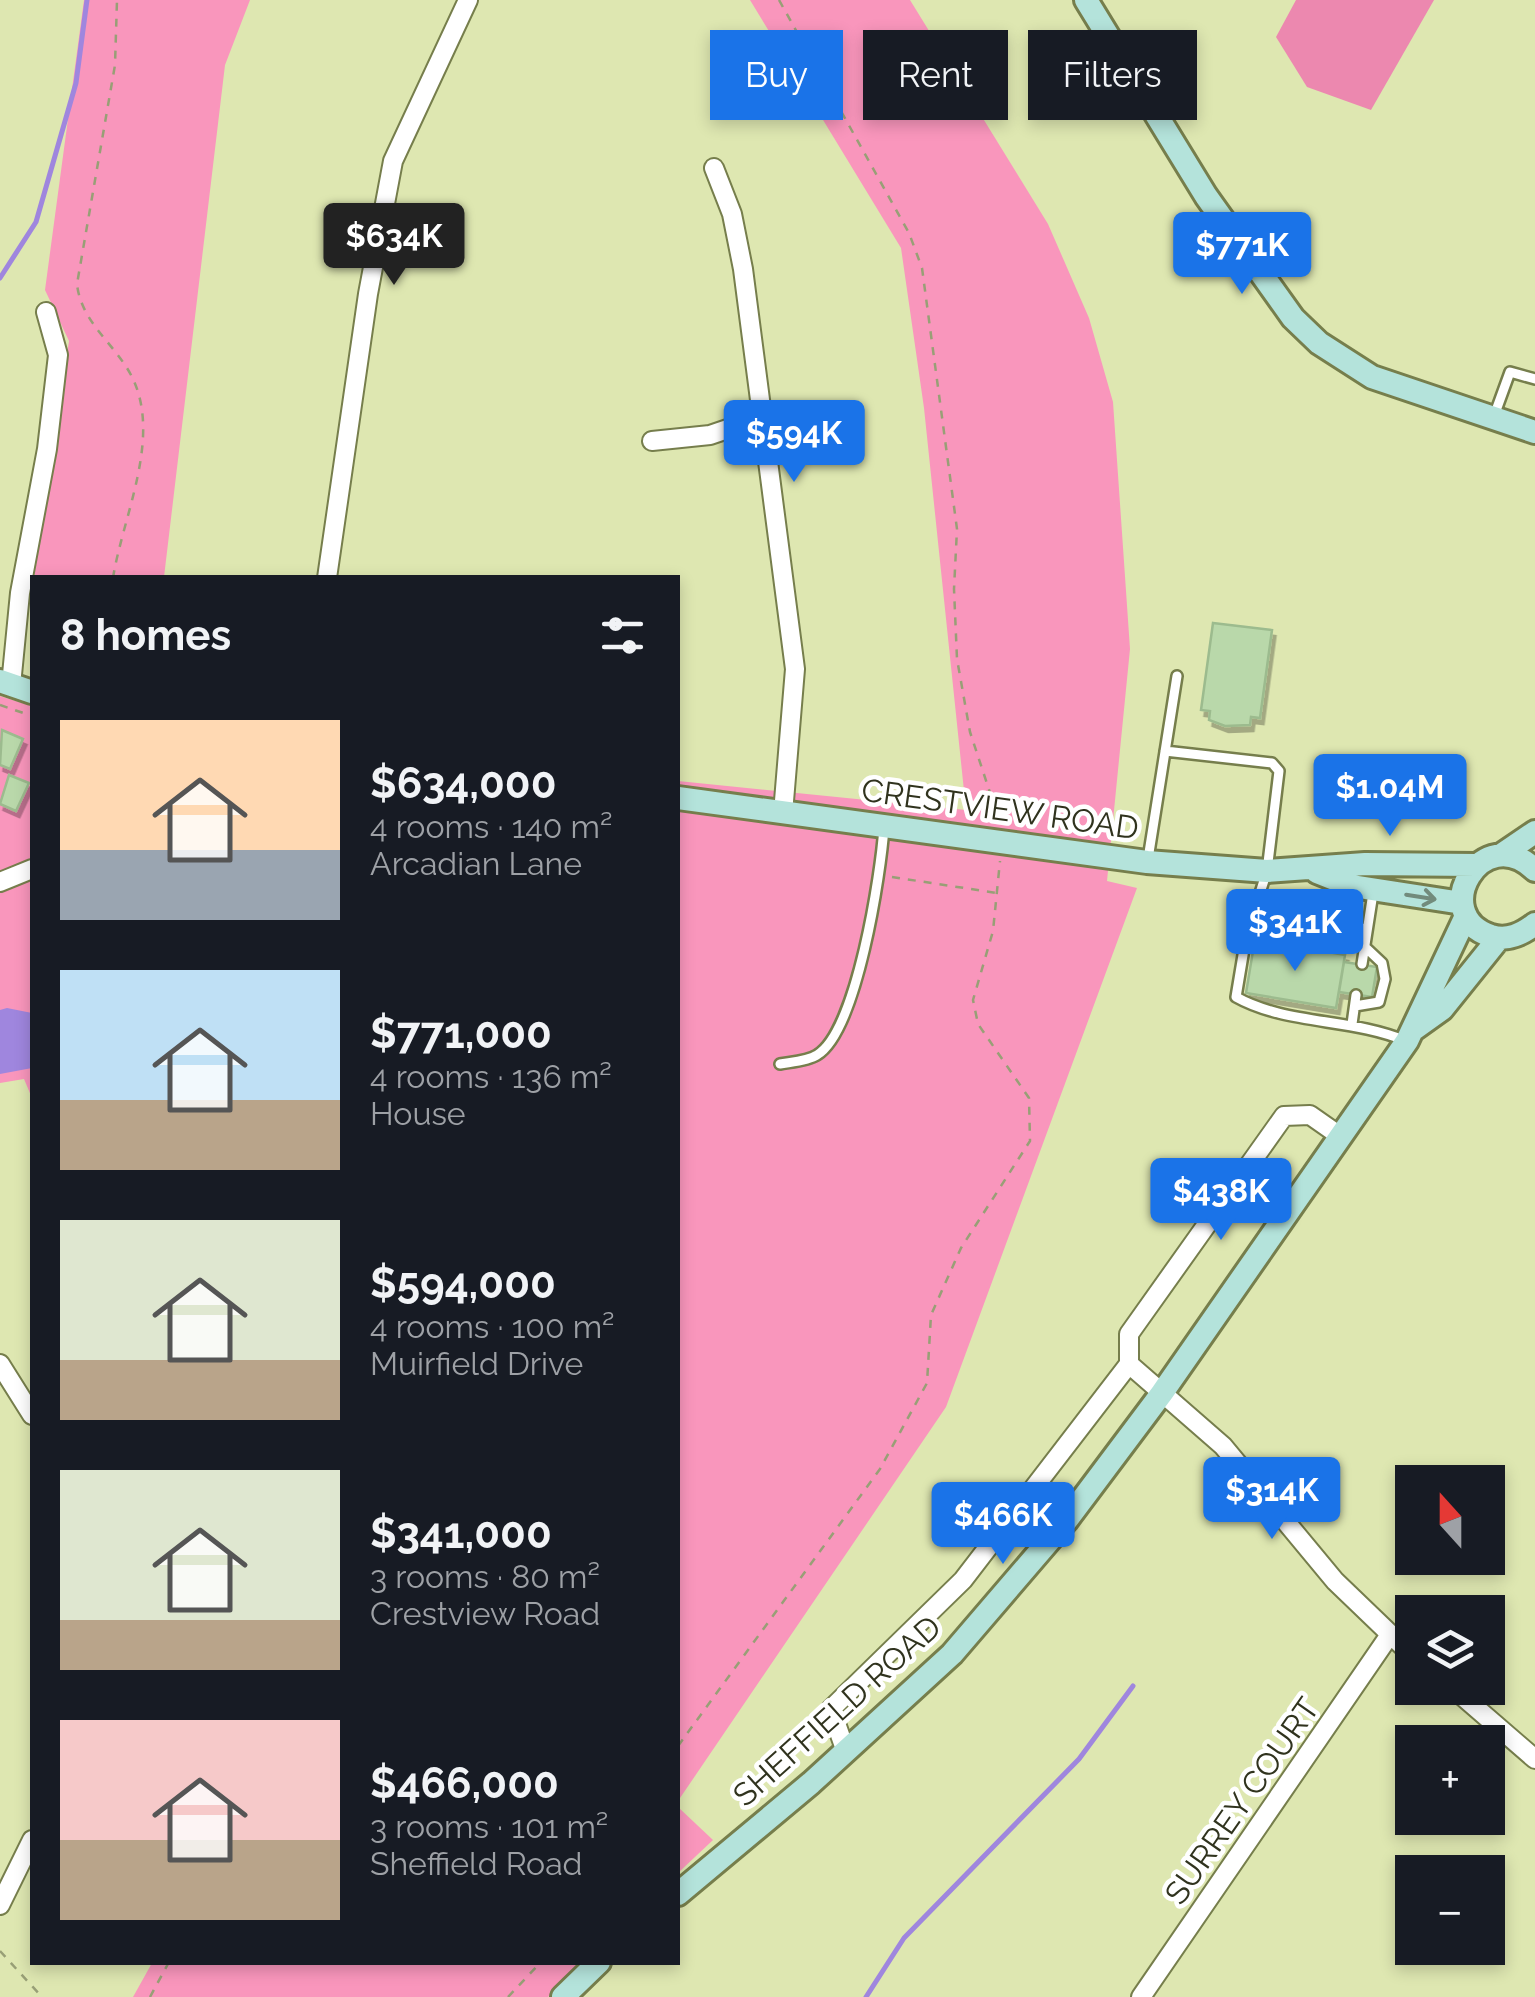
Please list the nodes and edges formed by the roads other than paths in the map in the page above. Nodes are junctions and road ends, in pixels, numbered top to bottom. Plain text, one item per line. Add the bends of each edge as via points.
1 (468, 0) edge
2 (1086, 0) edge
3 (714, 168) dead end
4 (46, 312) dead end
5 (1535, 379) edge
6 (760, 418) junction
7 (1492, 418) junction
8 (1535, 432) edge
9 (652, 441) dead end
10 (327, 575) edge
11 (1177, 676) dead end
12 (11, 691) edge
13 (1165, 751) junction
14 (680, 798) edge
15 (783, 812) junction
16 (884, 826) junction
17 (1535, 832) edge
18 (1501, 855) junction
19 (1147, 862) junction
20 (1476, 866) junction
21 (1535, 870) edge
22 (30, 871) edge
23 (1267, 871) junction
24 (1314, 871) junction
25 (0, 882) edge
26 (1373, 889) junction
27 (1464, 910) junction
28 (1254, 912) junction
29 (1368, 929) junction
30 (1523, 933) edge
31 (1364, 947) junction
32 (1362, 964) dead end
33 (1352, 1024) junction
34 (1410, 1035) junction
35 (780, 1064) dead end
36 (1340, 1136) junction
37 (0, 1364) edge
38 (1128, 1364) junction
39 (1162, 1392) junction
40 (30, 1411) edge
41 (1389, 1636) junction
42 (1395, 1641) edge
43 (1473, 1705) edge
44 (846, 1752) junction
45 (1535, 1759) edge
46 (30, 1844) edge
47 (680, 1892) edge
48 (0, 1905) edge
49 (596, 1965) edge
50 (563, 1997) edge
51 (1140, 1997) edge

1 - 10 street via 393,161
2 - 7 street via 1224,223 1293,318 1372,377
3 - 6 street via 743,269
4 - 12 street via 58,356
5 - 7 lane via 1510,372
6 - 9 street via 710,435
6 - 15 street via 796,669
7 - 8 street
11 - 13 lane
13 - 19 lane
13 - 23 lane via 1272,763 1280,771
14 - 15 street, CRESTVIEW ROAD
15 - 16 street, CRESTVIEW ROAD
16 - 19 street, CRESTVIEW ROAD
16 - 35 lane via 881,876 846,1014 816,1056
17 - 18 street
18 - 20 street
18 - 21 street
19 - 23 street, CRESTVIEW ROAD
20 - 24 street, CRESTVIEW ROAD via 1364,864
20 - 27 street, SHEFFIELD ROAD via 1467,876
22 - 25 street
23 - 24 street, CRESTVIEW ROAD
23 - 28 lane
24 - 26 street, CRESTVIEW ROAD
26 -> 27 street, CRESTVIEW ROAD
26 - 29 lane
27 - 30 street via 1486,934
27 - 34 street, SHEFFIELD ROAD
28 - 29 lane
28 - 33 lane via 1236,997 1254,1007
29 - 31 lane
30 - 34 street, SHEFFIELD ROAD
31 - 32 lane
31 - 33 lane via 1382,963 1384,991 1378,1002 1356,1000
33 - 34 lane
34 - 36 street, SHEFFIELD ROAD
36 - 38 street via 1310,1114 1284,1116 1130,1334
36 - 39 street, SHEFFIELD ROAD
37 - 40 street
38 - 39 street
38 - 44 street via 963,1580 831,1709
39 - 41 street via 1223,1446
39 - 44 street, SHEFFIELD ROAD via 1002,1600
41 - 42 street
41 - 51 street, SURREY COURT
43 - 45 street
44 - 47 street, SHEFFIELD ROAD
46 - 48 street
49 - 50 street

